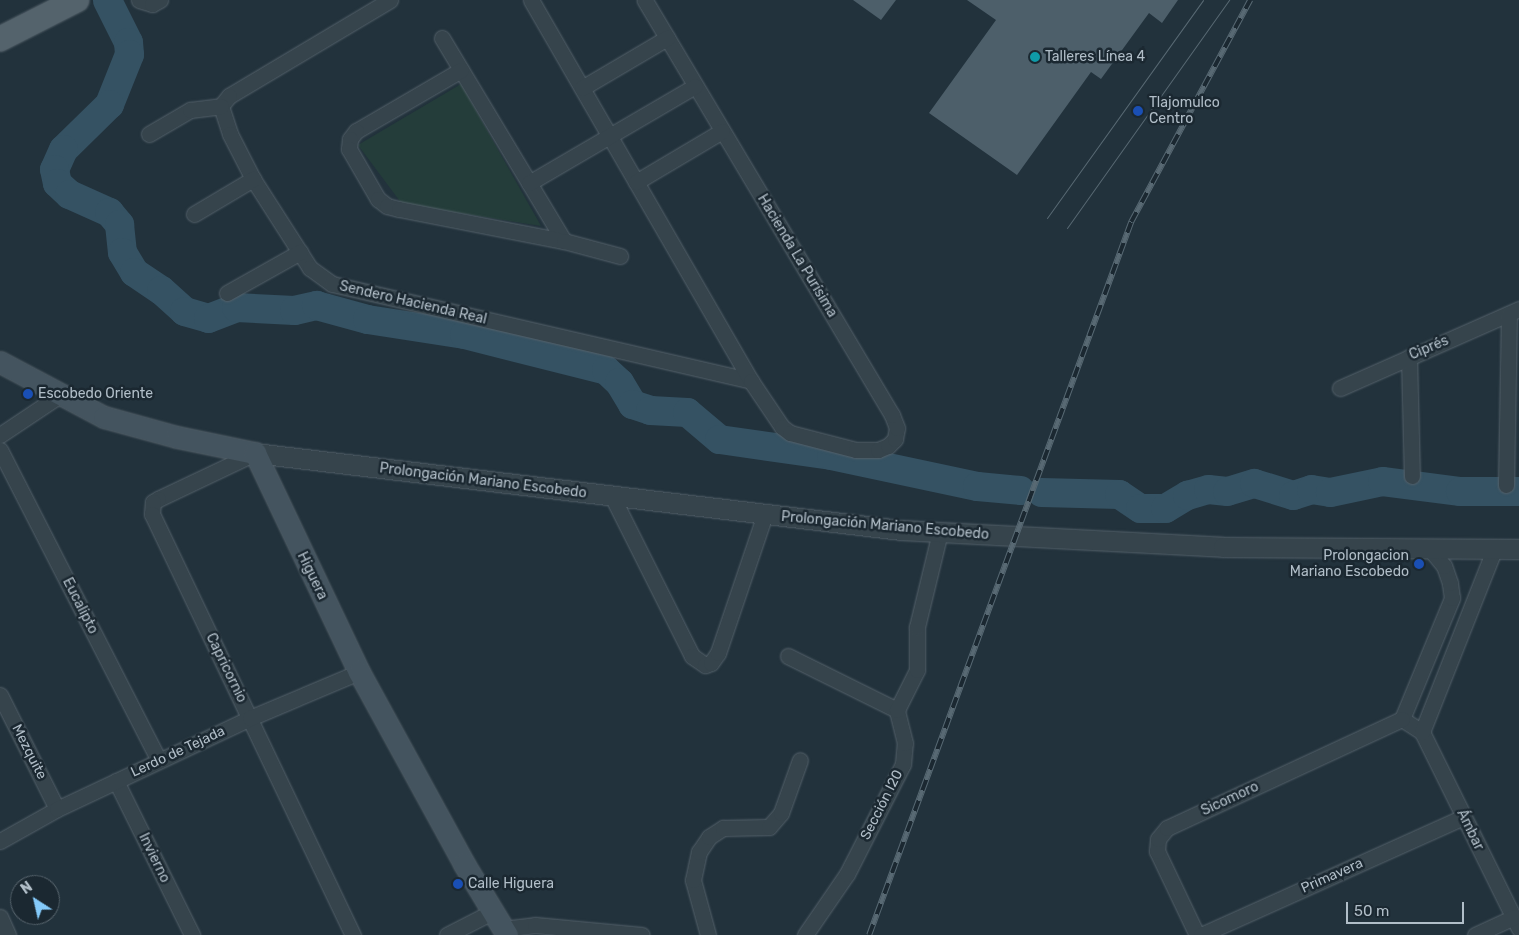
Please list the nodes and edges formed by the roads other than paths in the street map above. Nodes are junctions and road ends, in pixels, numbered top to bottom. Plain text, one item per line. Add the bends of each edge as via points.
1 (77, 0) edge
2 (139, 0) edge
3 (160, 0) edge
4 (390, 0) edge
5 (531, 0) edge
6 (645, 0) edge
7 (442, 38) dead end
8 (667, 38) junction
9 (0, 39) edge
10 (461, 70) junction
11 (695, 86) junction
12 (582, 88) junction
13 (221, 106) junction
14 (722, 132) junction
15 (150, 134) dead end
16 (608, 135) junction
17 (253, 179) junction
18 (636, 182) junction
19 (529, 183) junction
20 (194, 214) dead end
21 (564, 241) junction
22 (300, 252) junction
23 (620, 256) dead end
24 (227, 293) dead end
25 (1514, 312) edge
26 (1409, 357) junction
27 (0, 362) edge
28 (751, 381) junction
29 (1340, 388) dead end
30 (60, 395) junction
31 (0, 435) edge
32 (0, 450) edge
33 (255, 453) junction
34 (1412, 476) dead end
35 (1506, 485) dead end
36 (612, 496) junction
37 (765, 514) junction
38 (940, 532) junction
39 (1519, 549) edge
40 (1431, 550) junction
41 (1494, 550) junction
42 (788, 656) dead end
43 (359, 672) junction
44 (0, 695) edge
45 (897, 710) junction
46 (250, 718) junction
47 (1402, 719) junction
48 (1422, 732) junction
49 (800, 760) dead end
50 (159, 761) junction
51 (116, 781) junction
52 (57, 809) junction
53 (1464, 817) junction
54 (0, 841) edge
55 (0, 917) edge
56 (1516, 923) edge
57 (501, 925) edge
58 (8, 935) edge
59 (192, 935) edge
60 (353, 935) edge
61 (447, 935) edge
62 (642, 935) edge
63 (708, 935) edge
64 (805, 935) edge
65 (1197, 935) edge
66 (1201, 935) edge
67 (1475, 935) edge

1 - 9 main road
2 - 3 street via 152,4
4 - 13 street via 229,96
5 - 12 street
6 - 8 street, Hacienda La Purísima
7 - 10 street
8 - 11 street, Hacienda La Purísima
8 - 12 street
10 - 19 street
10 - 21 street via 356,131 350,139 349,149 378,199 399,209
11 - 14 street, Hacienda La Purísima
11 - 16 street
12 - 16 street
13 - 15 street via 190,110
13 - 17 street, Sendero Hacienda Real via 230,134
14 - 18 street
14 - 28 street, Hacienda La Purísima via 897,428 895,439 878,450 856,450 790,433 782,427
16 - 18 street
16 - 19 street
17 - 20 street
17 - 22 street, Sendero Hacienda Real
18 - 28 street
19 - 21 street
21 - 23 street
22 - 24 street
22 - 28 street, Sendero Hacienda Real via 310,268 332,284
25 - 26 street, Ciprés
25 - 35 street
26 - 29 street, Ciprés
26 - 34 street
27 - 30 main road
30 - 31 street
30 - 33 main road via 104,417 177,437
32 - 50 street, Eucalipto
33 - 36 street, Prolongación Mariano Escobedo
33 - 43 main road, Higuera
33 - 46 street, Capricornio via 158,498 151,508
36 - 37 street, Prolongación Mariano Escobedo
36 - 37 street via 692,656 705,665 711,663 718,653
37 - 38 street, Prolongación Mariano Escobedo
38 - 40 street, Prolongación Mariano Escobedo via 1223,547
38 - 45 street via 920,604 918,670
39 - 41 street, Prolongación Mariano Escobedo
40 - 41 street, Prolongación Mariano Escobedo
40 - 47 street via 1444,566 1452,598
41 - 48 street
42 - 45 street
43 - 46 street, Lerdo de Tejada
43 - 57 main road, Higuera
44 - 52 street, Mezquite
45 - 64 street, Sección I20 via 905,743 903,764 847,874
46 - 50 street, Lerdo de Tejada
46 - 60 street, Capricornio
47 - 48 street
47 - 65 street, Sicomoro via 1167,828 1158,839 1157,851
48 - 53 street, Ámbar
49 - 63 street via 781,813 769,827 723,828 709,837 699,852 693,880
50 - 51 street, Lerdo de Tejada
51 - 52 street, Lerdo de Tejada
51 - 59 street, Invierno
52 - 54 street, Lerdo de Tejada
53 - 56 street, Ámbar
53 - 66 street, Primavera
55 - 58 street
56 - 67 street
57 - 61 street
57 - 62 street

